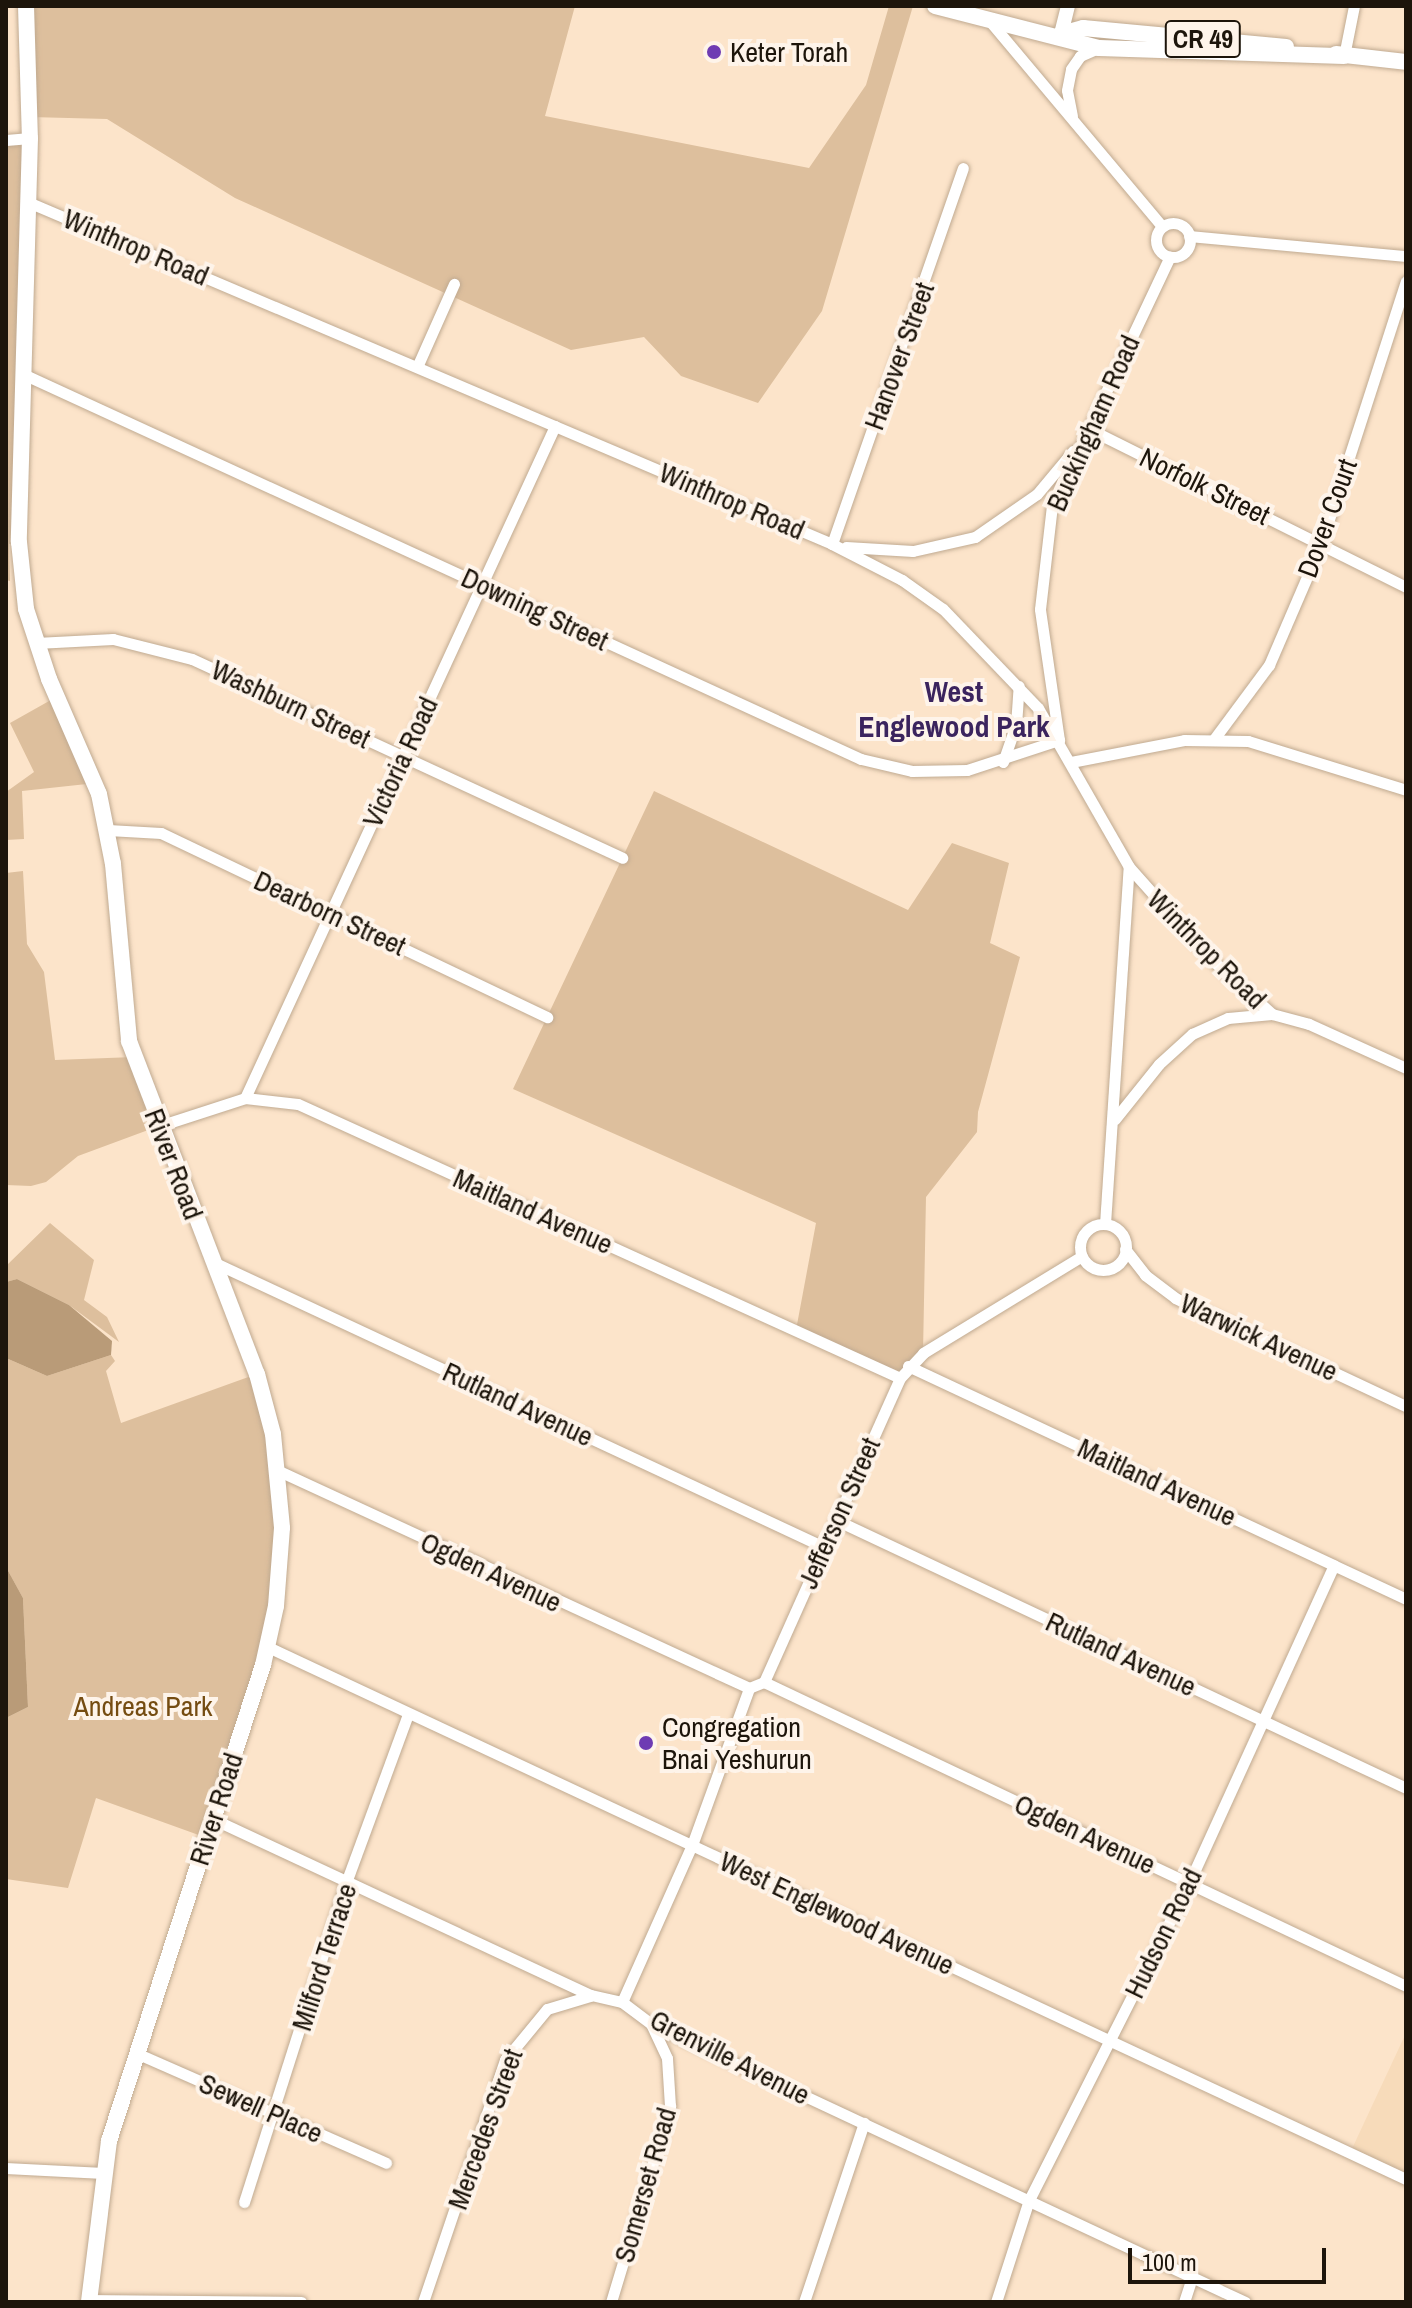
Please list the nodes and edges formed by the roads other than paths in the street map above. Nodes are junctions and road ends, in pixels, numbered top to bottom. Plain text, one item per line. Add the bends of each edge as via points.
1 (26, 6) edge
2 (935, 6) edge
3 (1068, 6) edge
4 (1354, 6) edge
5 (987, 18) junction
6 (1061, 34) junction
7 (1099, 48) junction
8 (1344, 56) junction
9 (1406, 62) edge
10 (1073, 120) junction
11 (30, 138) junction
12 (6, 140) edge
13 (963, 168) dead end
14 (28, 202) junction
15 (1162, 226) junction
16 (1189, 236) junction
17 (1170, 256) junction
18 (1406, 256) edge
19 (1406, 281) edge
20 (454, 284) dead end
21 (417, 367) junction
22 (23, 374) junction
23 (555, 426) junction
24 (1089, 429) junction
25 (1321, 544) junction
26 (834, 545) junction
27 (482, 585) junction
28 (1406, 587) edge
29 (36, 643) junction
30 (1019, 686) junction
31 (1214, 739) junction
32 (1059, 740) junction
33 (403, 756) junction
34 (1003, 762) junction
35 (1071, 762) junction
36 (1406, 790) edge
37 (108, 830) junction
38 (622, 858) dead end
39 (1129, 867) junction
40 (330, 912) junction
41 (1272, 1014) junction
42 (547, 1017) dead end
43 (1406, 1068) edge
44 (245, 1098) junction
45 (1115, 1119) junction
46 (159, 1126) junction
47 (1105, 1224) junction
48 (1125, 1249) junction
49 (1082, 1256) junction
50 (213, 1262) junction
51 (908, 1366) junction
52 (900, 1378) junction
53 (1406, 1406) edge
54 (279, 1471) junction
55 (836, 1520) junction
56 (824, 1547) junction
57 (1334, 1565) junction
58 (1406, 1599) edge
59 (268, 1647) junction
60 (764, 1682) junction
61 (749, 1688) junction
62 (408, 1714) junction
63 (1263, 1720) junction
64 (1406, 1788) edge
65 (213, 1819) junction
66 (692, 1845) junction
67 (347, 1880) junction
68 (1189, 1883) junction
69 (1406, 1986) edge
70 (591, 1995) junction
71 (622, 2002) junction
72 (651, 2024) junction
73 (1110, 2041) junction
74 (136, 2053) junction
75 (274, 2114) junction
76 (864, 2123) junction
77 (386, 2163) dead end
78 (6, 2168) edge
79 (103, 2173) junction
80 (1406, 2179) edge
81 (1029, 2200) junction
82 (244, 2202) dead end
83 (1192, 2277) junction
84 (214, 2300) edge
85 (245, 2300) edge
86 (89, 2301) edge
87 (301, 2302) edge
88 (423, 2302) edge
89 (611, 2302) edge
90 (804, 2302) edge
91 (996, 2302) edge
92 (1184, 2302) edge
93 (1245, 2302) edge

1 - 11 main road, River Road
2 - 5 main road, CR 49
3 - 6 street
4 - 8 street
5 - 6 main road, CR 49
5 - 10 street
6 - 7 main road, CR 49
6 - 8 main road, CR 49 via 1083,28
7 - 8 main road, CR 49
7 - 10 street via 1080,56 1071,69 1067,90
8 - 9 main road, CR 49
10 - 15 street
11 - 12 street
11 - 14 main road, River Road
13 - 26 street, Hanover Street
14 - 21 street, Winthrop Road
14 - 22 main road, River Road
15 - 16 street via 1177,223
15 - 17 street via 1156,244
16 - 17 street via 1183,253
16 - 18 street
17 - 24 street, Buckingham Road
19 - 25 street, Dover Court
20 - 21 street
21 - 23 street, Winthrop Road
22 - 27 street, Downing Street
22 - 29 main road, River Road via 19,542
23 - 26 street, Winthrop Road
23 - 27 street, Victoria Road
24 - 25 street, Norfolk Street
24 - 26 street via 1037,494 975,537 913,551
24 - 32 street, Buckingham Road via 1052,506 1042,571 1040,609
25 - 28 street, Norfolk Street
25 - 31 street, Dover Court via 1269,665
26 - 30 street, Winthrop Road via 943,609
27 - 33 street, Victoria Road
27 - 34 street, Downing Street via 861,759 941,772
29 - 33 street, Washburn Street via 95,637 166,650
29 - 37 main road, River Road via 88,761
30 - 32 street, Winthrop Road
30 - 34 street via 1016,725
31 - 35 street
31 - 36 street via 1280,747
32 - 34 street, Downing Street
32 - 35 street, Winthrop Road
33 - 38 street, Washburn Street
33 - 40 street, Victoria Road
35 - 39 street, Winthrop Road
37 - 40 street, Dearborn Street via 161,833
37 - 46 main road, River Road via 123,1012
39 - 41 street, Winthrop Road via 1182,931
39 - 45 street
40 - 42 street, Dearborn Street
40 - 44 street, Victoria Road
41 - 43 street, Winthrop Road via 1309,1024
41 - 45 street, Winthrop Road via 1228,1018 1192,1034 1159,1064
44 - 46 street, Maitland Avenue
44 - 52 street, Maitland Avenue via 298,1104
45 - 47 street
46 - 50 main road, River Road
47 - 48 street via 1118,1230
47 - 49 street via 1084,1234
48 - 49 street via 1120,1262 1108,1269 1093,1268
48 - 53 street, Warwick Avenue via 1145,1275 1175,1298
49 - 51 street, Jefferson Street
50 - 54 main road, River Road via 257,1374
50 - 56 street, Rutland Avenue
51 - 52 street, Jefferson Street
51 - 57 street, Maitland Avenue
52 - 55 street, Jefferson Street
54 - 59 main road, River Road via 281,1563
54 - 61 street, Ogden Avenue
55 - 56 street, Jefferson Street
55 - 63 street, Rutland Avenue
56 - 60 street, Jefferson Street
57 - 58 street, Maitland Avenue
57 - 63 street, Hudson Road
59 - 62 street, West Englewood Avenue
59 - 65 main road, River Road
60 - 61 street
60 - 68 street, Ogden Avenue
61 - 66 street
62 - 66 street, West Englewood Avenue
62 - 67 street, Milford Terrace
63 - 64 street, Rutland Avenue
63 - 68 street, Hudson Road
65 - 67 street, Grenville Avenue
65 - 74 main road, River Road
66 - 71 street
66 - 73 street, West Englewood Avenue
67 - 70 street, Grenville Avenue
67 - 75 street, Milford Terrace
68 - 69 street, Ogden Avenue
68 - 73 street, Hudson Road
70 - 71 street, Grenville Avenue
70 - 88 street, Mercedes Street via 547,2009 505,2060
71 - 72 street, Grenville Avenue
72 - 76 street, Grenville Avenue
72 - 89 street, Somerset Road via 667,2058 670,2106
73 - 80 street, West Englewood Avenue
73 - 81 street, Hudson Road
74 - 75 street, Sewell Place
74 - 79 main road, River Road
75 - 77 street, Sewell Place
75 - 82 street, Milford Terrace
76 - 81 street, Grenville Avenue
76 - 90 street
78 - 79 street
79 - 86 main road, River Road
81 - 83 street, Grenville Avenue
81 - 91 street, Hudson Road
83 - 92 street
83 - 93 street, Grenville Avenue
84 - 85 street
84 - 86 street
85 - 87 street

